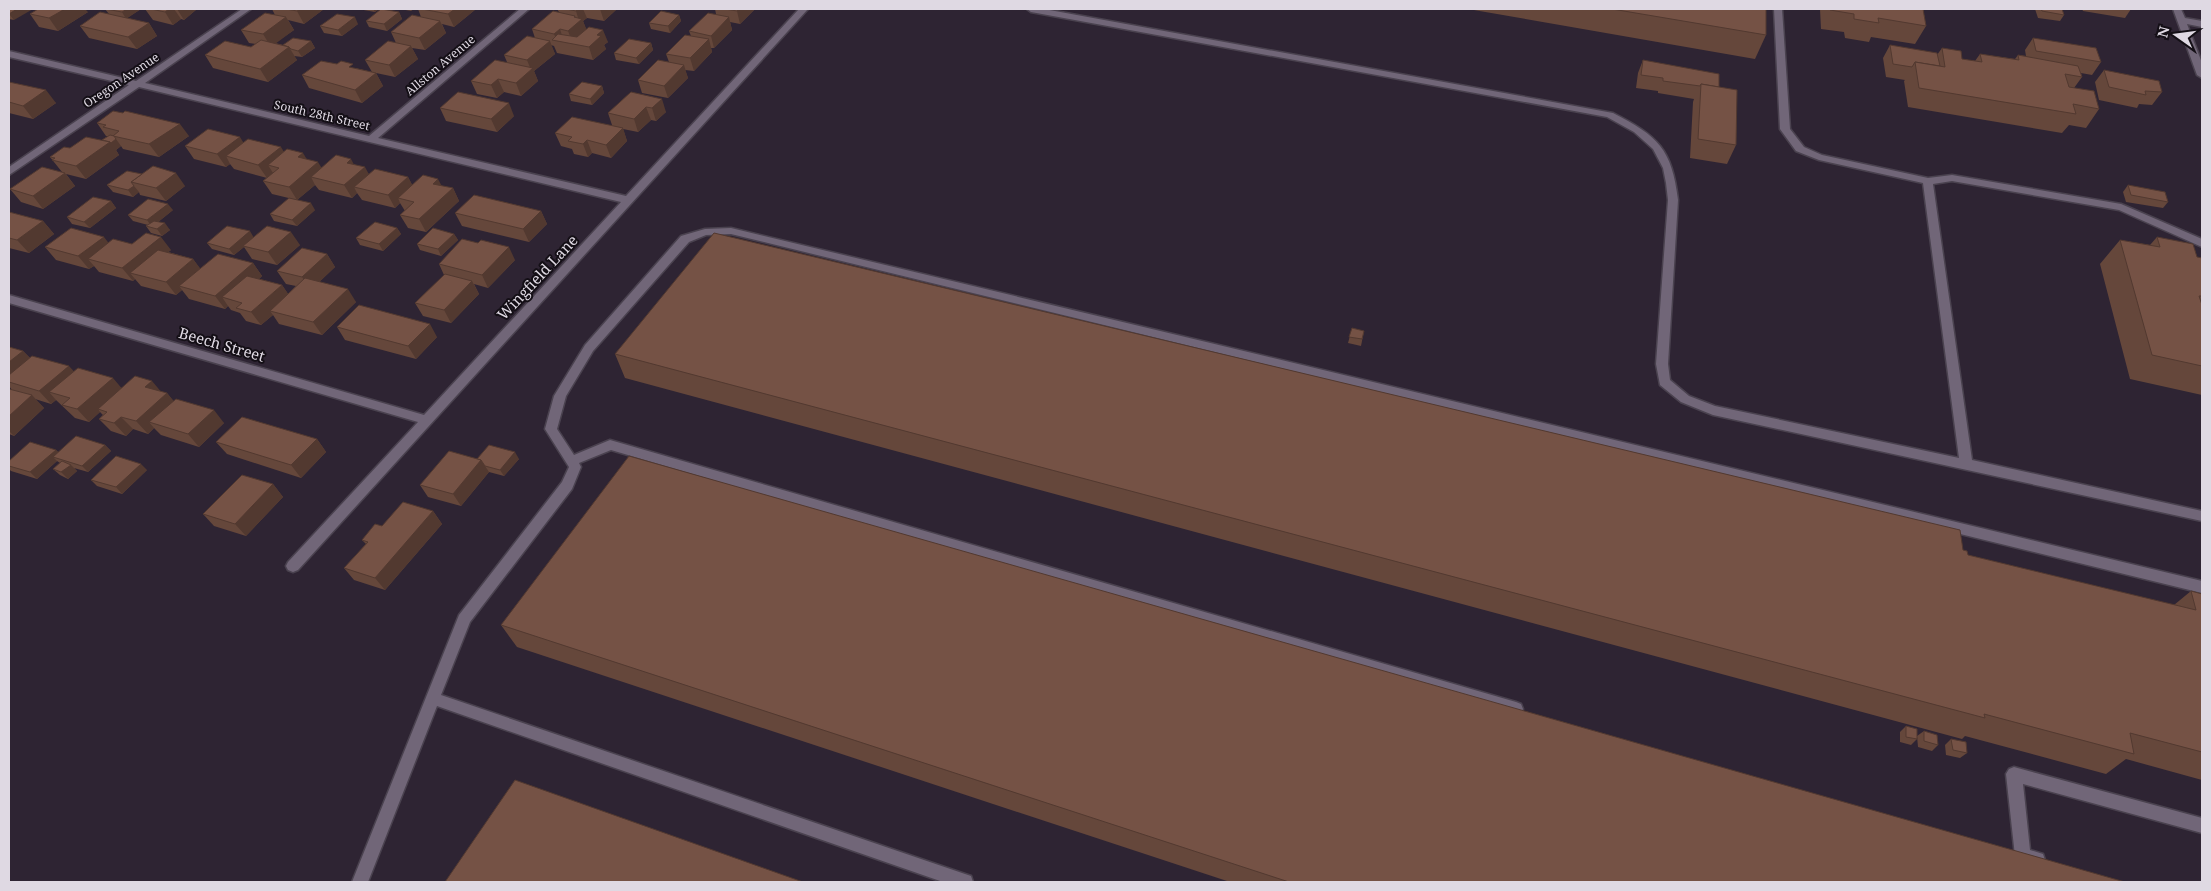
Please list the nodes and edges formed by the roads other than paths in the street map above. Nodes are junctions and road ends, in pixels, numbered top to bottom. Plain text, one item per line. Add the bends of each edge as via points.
1 (247, 9) edge
2 (525, 9) edge
3 (804, 9) edge
4 (1031, 9) edge
5 (1778, 9) edge
6 (2177, 9) edge
7 (2182, 20) junction
8 (2202, 24) edge
9 (2192, 48) junction
10 (2202, 50) edge
11 (9, 54) edge
12 (2202, 75) edge
13 (136, 85) junction
14 (370, 140) junction
15 (9, 172) edge
16 (1928, 181) junction
17 (629, 200) junction
18 (2202, 243) edge
19 (9, 299) edge
20 (427, 420) junction
21 (571, 461) junction
22 (1966, 464) junction
23 (2202, 516) edge
24 (293, 566) dead end
25 (2202, 587) edge
26 (432, 698) junction
27 (1526, 712) edge
28 (2202, 826) edge
29 (2004, 850) edge
30 (2023, 856) junction
31 (2049, 864) edge
32 (360, 882) edge
33 (965, 882) edge

1 - 13 street, Oregon Avenue
2 - 14 street, Allston Avenue
3 - 17 street, Wingfield Lane
4 - 22 street via 1610,115 1638,129 1657,146 1667,163 1671,182 1662,364 1664,382 1685,399 1713,410
5 - 16 street via 1785,129 1800,149 1819,157
6 - 7 street
7 - 8 street
7 - 9 street
9 - 10 street
9 - 12 street
11 - 13 street, South 28th Street
13 - 14 street, South 28th Street
13 - 15 street, Oregon Avenue
14 - 17 street, South 28th Street
16 - 18 street via 1952,178 2121,207
16 - 22 street
17 - 20 street, Wingfield Lane
19 - 20 street, Beech Street
20 - 24 street, Wingfield Lane
21 - 25 street via 552,429 560,396 590,348 685,239 705,232 731,231
21 - 26 street via 575,467 567,485 464,620
21 - 27 street via 610,446
22 - 23 street
26 - 32 street
26 - 33 street
28 - 30 street via 2014,774
29 - 30 street
30 - 31 street

